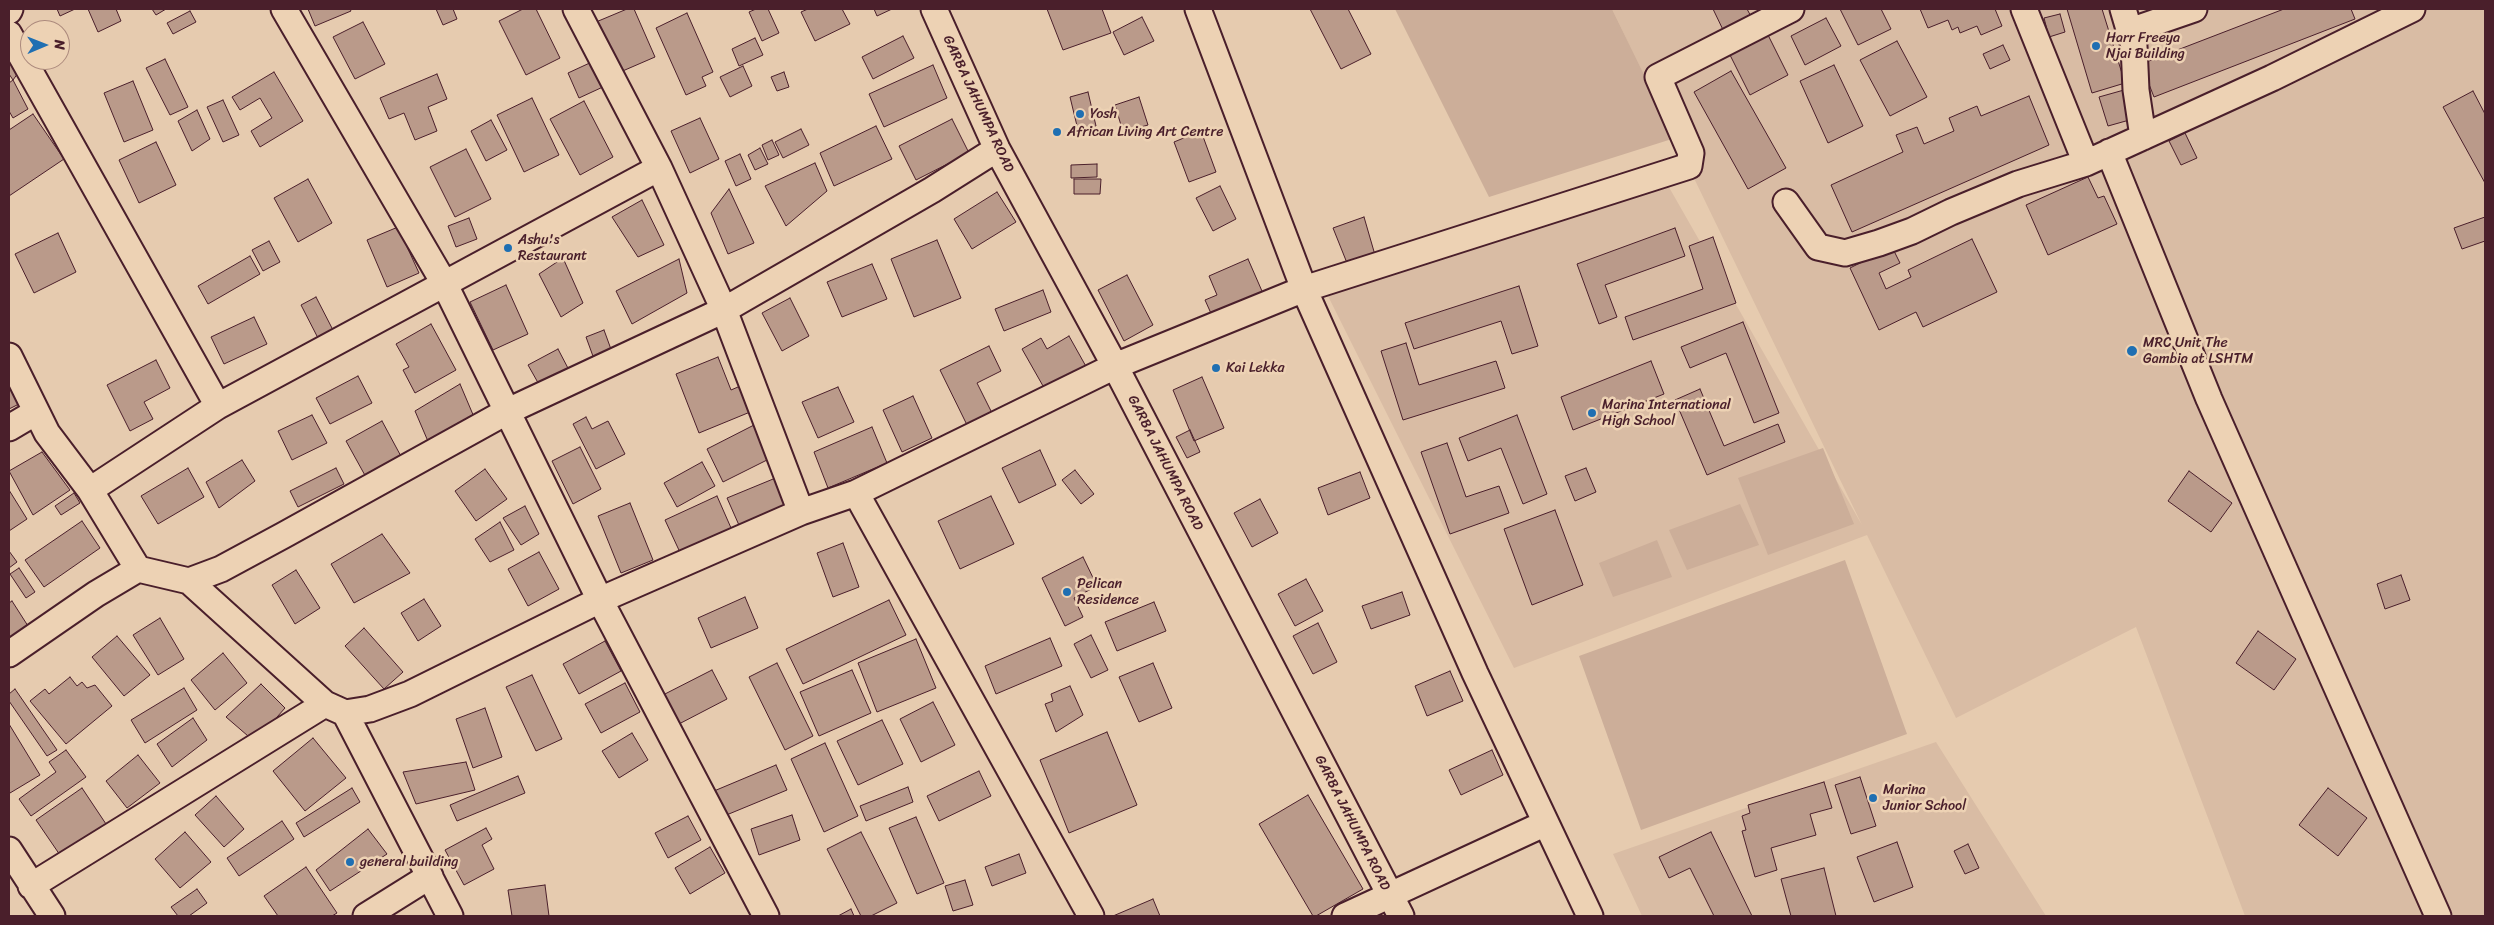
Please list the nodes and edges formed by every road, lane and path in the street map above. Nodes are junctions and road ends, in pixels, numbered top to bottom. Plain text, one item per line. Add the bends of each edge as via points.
1 (284, 9) edge
2 (576, 9) edge
3 (934, 9) edge
4 (1198, 9) edge
5 (1791, 9) edge
6 (2024, 9) edge
7 (2194, 9) edge
8 (2407, 10) edge
9 (2126, 20) edge
10 (9, 34) edge
11 (2142, 137) junction
12 (997, 149) junction
13 (2109, 152) junction
14 (2086, 163) junction
15 (659, 168) junction
16 (1786, 202) dead end
17 (444, 282) junction
18 (1304, 289) junction
19 (724, 310) junction
20 (9, 356) edge
21 (1115, 366) junction
22 (218, 406) junction
23 (36, 412) junction
24 (506, 412) junction
25 (9, 428) edge
26 (90, 490) junction
27 (856, 493) junction
28 (801, 512) junction
29 (138, 570) junction
30 (189, 581) junction
31 (600, 600) junction
32 (9, 654) edge
33 (335, 709) junction
34 (1546, 823) junction
35 (9, 850) edge
36 (430, 876) junction
37 (31, 886) junction
38 (1395, 906) edge
39 (52, 916) edge
40 (366, 916) edge
41 (450, 916) edge
42 (766, 916) edge
43 (1091, 916) edge
44 (1345, 916) edge
45 (1590, 916) edge
46 (2438, 916) edge

1 - 17 street
2 - 15 street
3 - 12 street, GARBA JAHUMPA ROAD
4 - 18 street
5 - 18 street via 1658,77 1691,153 1689,166
6 - 14 street
7 - 9 street
8 - 11 street via 2272,78
9 - 11 street via 2134,46
10 - 22 street
11 - 13 street
12 - 19 street
12 - 21 street, GARBA JAHUMPA ROAD
13 - 14 street
13 - 46 street via 2208,399
14 - 16 street via 2018,184 1912,231 1845,253 1818,247
15 - 17 street
15 - 19 street
17 - 22 street
17 - 24 street
18 - 21 street
18 - 34 street via 1475,673
19 - 24 street
19 - 28 street
20 - 23 street
21 - 27 street
21 - 38 street, GARBA JAHUMPA ROAD
22 - 26 street
23 - 25 street
23 - 26 street
24 - 30 street via 276,540 221,569
24 - 31 street
26 - 29 street
27 - 28 street
27 - 43 street
28 - 31 street
29 - 30 street
29 - 32 street via 96,594
30 - 33 street
31 - 33 street via 410,694 370,709
31 - 42 street
33 - 36 street
33 - 37 street
34 - 38 street
34 - 45 street
35 - 37 street
36 - 40 street
36 - 41 street
37 - 39 street
38 - 44 street

